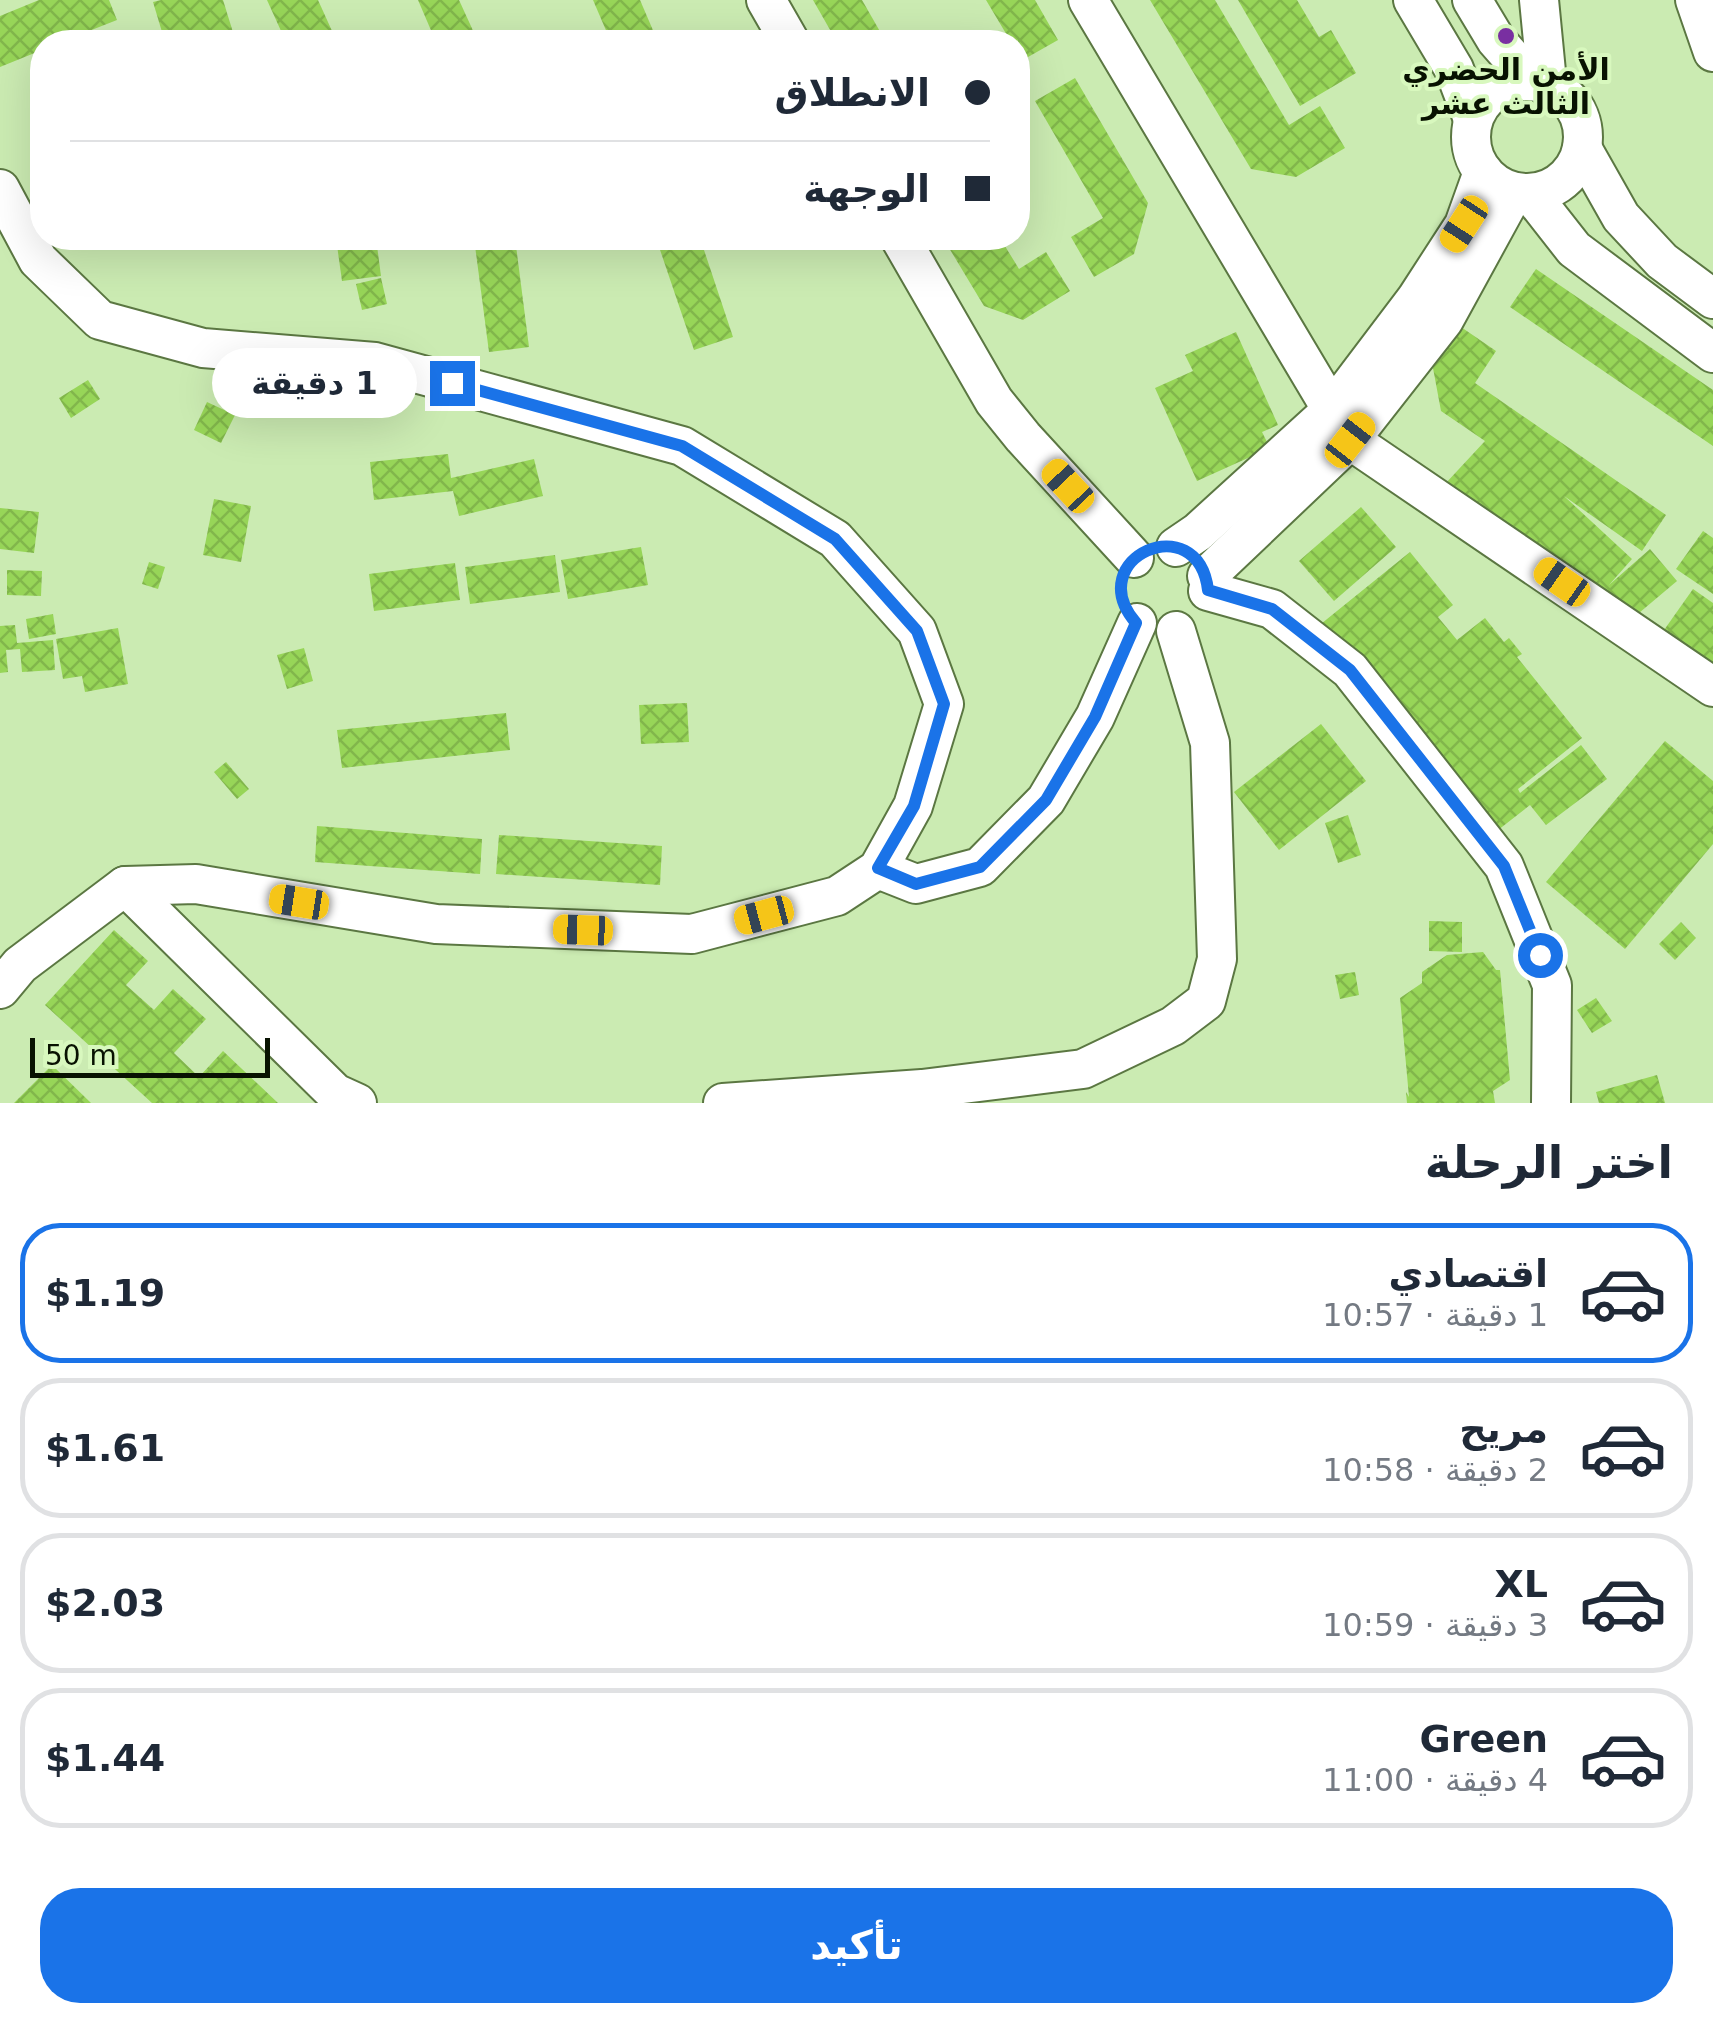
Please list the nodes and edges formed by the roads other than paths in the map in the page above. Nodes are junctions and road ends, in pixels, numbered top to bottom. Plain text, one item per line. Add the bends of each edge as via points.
1 (766, 0) edge
2 (1088, 0) edge
3 (1413, 0) edge
4 (1472, 0) edge
5 (1539, 0) edge
6 (1694, 0) edge
7 (783, 30) edge
8 (1713, 52) edge
9 (1539, 81) junction
10 (1473, 119) junction
11 (1582, 148) junction
12 (1509, 186) junction
13 (0, 189) edge
14 (30, 245) edge
15 (33, 250) edge
16 (907, 250) edge
17 (1713, 300) edge
18 (1713, 353) edge
19 (1341, 425) junction
20 (1176, 547) junction
21 (1134, 558) junction
22 (1207, 584) junction
23 (1136, 623) junction
24 (1176, 632) junction
25 (1713, 686) edge
26 (878, 868) junction
27 (125, 886) junction
28 (0, 989) edge
29 (357, 1103) edge
30 (723, 1103) edge
31 (1551, 1103) edge

1 - 7 street
2 - 19 street
3 - 10 street via 1454,69
4 - 9 street via 1496,40
5 - 9 street
6 - 8 street
9 - 10 street via 1496,89
9 - 11 street via 1566,96 1578,112
10 - 12 street via 1474,156
11 - 12 street via 1576,165 1549,189
11 - 17 street via 1620,217
12 - 18 street via 1574,249
12 - 19 street via 1444,320
13 - 14 street
15 - 26 street via 100,320 203,348 375,362 682,446 835,539 917,631 944,704 914,806
16 - 21 street via 994,401
19 - 20 street
19 - 22 street
19 - 25 street
20 - 21 street via 1146,549
20 - 22 street via 1200,564
21 - 23 street via 1121,584
22 - 24 street via 1199,616
22 - 31 street via 1272,609 1350,670 1504,866 1552,985
23 - 24 street
23 - 26 street via 1095,717 1046,800 980,867 916,884
24 - 30 street via 1210,743 1217,959 1206,1001 1173,1026 1083,1069
26 - 27 street via 837,896 692,934 436,924 196,884
27 - 28 street via 20,965
27 - 29 street via 335,1094

